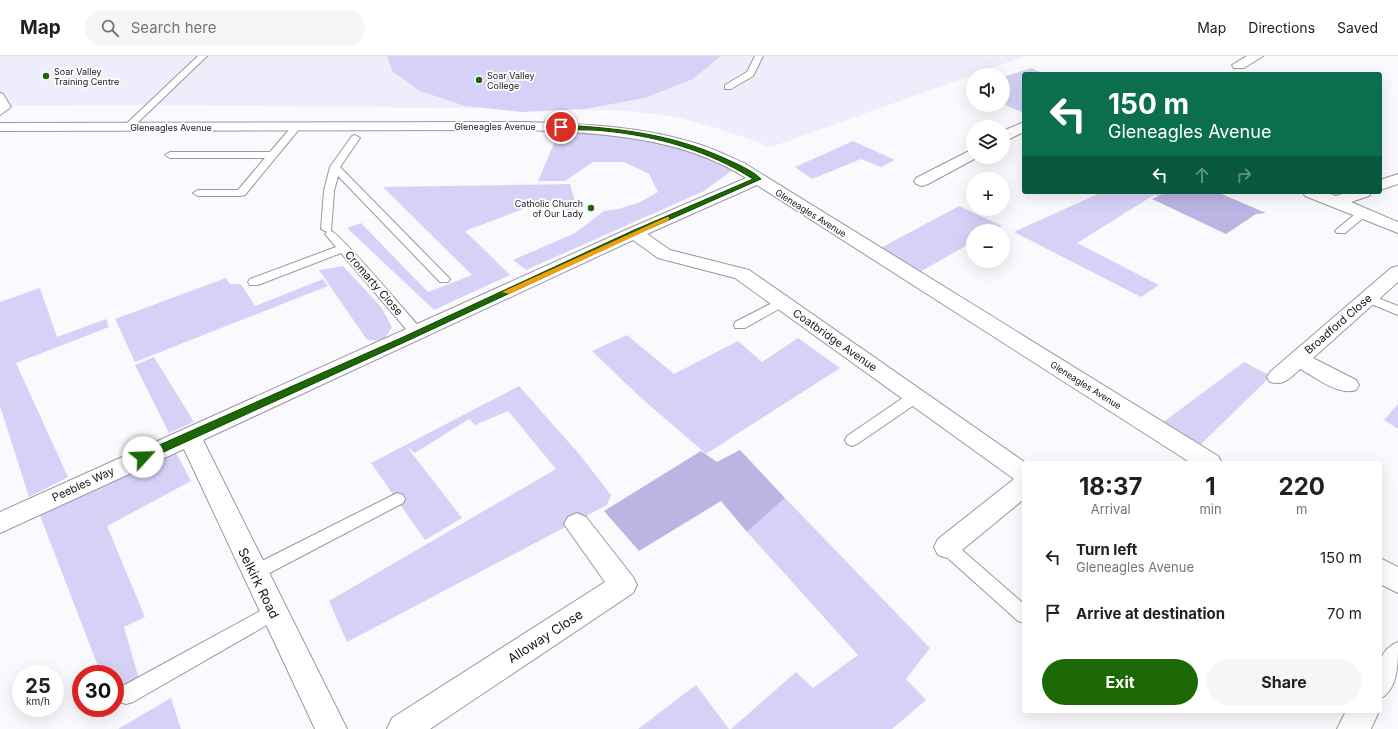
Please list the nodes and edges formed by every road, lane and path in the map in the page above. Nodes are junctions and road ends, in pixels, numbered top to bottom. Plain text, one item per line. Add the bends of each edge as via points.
1 (203, 56) edge
2 (759, 56) edge
3 (1257, 56) edge
4 (1239, 65) dead end
5 (728, 87) dead end
6 (0, 96) edge
7 (0, 112) edge
8 (297, 126) junction
9 (0, 127) edge
10 (128, 127) junction
11 (1022, 127) edge
12 (1010, 133) edge
13 (355, 138) dead end
14 (170, 155) dead end
15 (272, 155) junction
16 (966, 158) edge
17 (335, 167) junction
18 (1398, 178) edge
19 (758, 179) junction
20 (922, 182) dead end
21 (1382, 184) edge
22 (198, 193) dead end
23 (1316, 194) edge
24 (1358, 194) edge
25 (1336, 202) junction
26 (1363, 213) junction
27 (1398, 228) edge
28 (1340, 231) dead end
29 (634, 233) junction
30 (344, 248) junction
31 (1398, 272) edge
32 (444, 279) dead end
33 (254, 282) dead end
34 (1368, 298) junction
35 (782, 302) junction
36 (1398, 311) edge
37 (740, 325) dead end
38 (417, 333) junction
39 (1298, 359) junction
40 (1278, 377) dead end
41 (1348, 385) dead end
42 (915, 397) junction
43 (188, 436) junction
44 (852, 440) dead end
45 (1207, 461) edge
46 (1022, 473) edge
47 (1022, 487) edge
48 (397, 499) dead end
49 (0, 523) edge
50 (577, 524) dead end
51 (947, 547) joint
52 (1382, 571) edge
53 (254, 573) junction
54 (1398, 581) edge
55 (273, 612) junction
56 (1022, 613) edge
57 (1398, 656) edge
58 (1382, 682) edge
59 (126, 695) dead end
60 (1363, 713) edge
61 (331, 729) edge
62 (403, 729) edge
63 (1353, 729) edge

1 - 10 lane
2 - 5 lane via 750,74
3 - 4 street
6 - 7 lane via 6,108
8 - 10 street, Gleneagles Avenue
8 - 15 lane
8 - 19 street, Gleneagles Avenue via 525,126 605,129 649,135 694,147 738,166
9 - 10 street, Gleneagles Avenue
11 - 12 street
13 - 17 lane
14 - 15 lane
15 - 22 lane via 242,193
16 - 20 street
17 - 30 lane, Cromarty Close via 329,191 329,231
17 - 32 lane
18 - 21 street
19 - 29 street, Peebles Way
19 - 45 street, Gleneagles Avenue
23 - 25 street
24 - 25 street
25 - 26 street
26 - 27 street
26 - 28 lane
29 - 35 street, Coatbridge Avenue via 664,254 742,274
29 - 38 street, Peebles Way
30 - 33 lane
30 - 38 lane, Cromarty Close
31 - 34 street, Broadford Close
34 - 36 lane
34 - 39 street, Broadford Close
35 - 37 lane
35 - 42 street, Coatbridge Avenue
38 - 43 street, Peebles Way
39 - 40 street, Broadford Close
39 - 41 street
42 - 44 lane
42 - 46 street, Coatbridge Avenue
43 - 49 street, Peebles Way
43 - 53 street, Selkirk Road
47 - 51 street
48 - 53 lane
50 - 62 street, Alloway Close via 623,585
51 - 56 lane
52 - 54 street
53 - 55 street, Selkirk Road
55 - 59 lane
55 - 61 street, Selkirk Road
57 - 58 street
60 - 63 street

